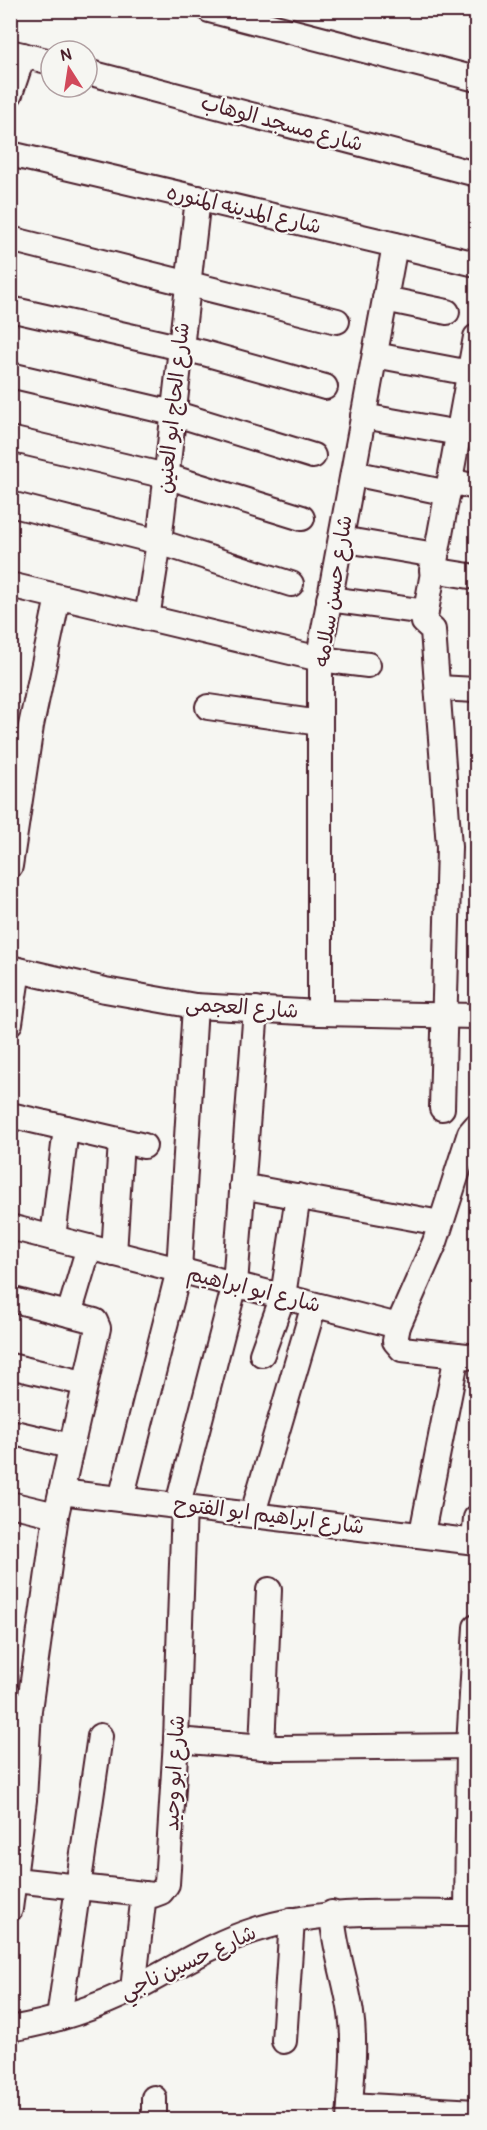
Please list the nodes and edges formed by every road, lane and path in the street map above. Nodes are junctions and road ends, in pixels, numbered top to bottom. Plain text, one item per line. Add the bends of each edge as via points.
1 (209, 10) edge
2 (17, 53) edge
3 (39, 59) edge
4 (99, 75) edge
5 (477, 79) edge
6 (10, 94) edge
7 (10, 154) edge
8 (477, 174) edge
9 (198, 198) junction
10 (10, 240) edge
11 (395, 245) junction
12 (477, 264) edge
13 (187, 284) junction
14 (385, 299) junction
15 (10, 309) edge
16 (447, 312) dead end
17 (337, 321) dead end
18 (477, 337) edge
19 (180, 347) junction
20 (375, 355) junction
21 (470, 373) junction
22 (10, 375) edge
23 (325, 387) dead end
24 (471, 405) edge
25 (173, 413) junction
26 (363, 416) junction
27 (459, 433) junction
28 (10, 439) edge
29 (313, 456) dead end
30 (353, 473) junction
31 (166, 476) junction
32 (449, 487) junction
33 (477, 487) edge
34 (10, 504) edge
35 (303, 518) dead end
36 (341, 539) junction
37 (159, 542) junction
38 (434, 563) junction
39 (477, 577) edge
40 (291, 584) dead end
41 (10, 585) edge
42 (58, 597) junction
43 (330, 599) junction
44 (147, 618) junction
45 (430, 621) junction
46 (320, 659) junction
47 (368, 665) dead end
48 (438, 687) junction
49 (477, 690) edge
50 (208, 707) dead end
51 (21, 723) edge
52 (320, 723) junction
53 (17, 778) edge
54 (13, 842) edge
55 (10, 866) edge
56 (14, 969) edge
57 (195, 1006) junction
58 (256, 1009) junction
59 (320, 1013) junction
60 (445, 1015) junction
61 (477, 1016) edge
62 (10, 1023) edge
63 (442, 1108) dead end
64 (10, 1115) edge
65 (477, 1126) edge
66 (66, 1128) junction
67 (121, 1141) junction
68 (144, 1146) dead end
69 (242, 1186) junction
70 (298, 1196) junction
71 (440, 1223) junction
72 (10, 1227) edge
73 (53, 1238) junction
74 (89, 1247) junction
75 (114, 1254) junction
76 (179, 1270) junction
77 (235, 1284) junction
78 (283, 1296) junction
79 (10, 1299) edge
80 (314, 1305) junction
81 (69, 1314) junction
82 (398, 1326) junction
83 (262, 1353) dead end
84 (467, 1356) edge
85 (10, 1366) edge
86 (83, 1383) junction
87 (10, 1432) edge
88 (70, 1446) junction
89 (122, 1499) junction
90 (59, 1503) junction
91 (10, 1504) edge
92 (181, 1504) junction
93 (253, 1513) junction
94 (422, 1533) junction
95 (476, 1534) edge
96 (269, 1590) dead end
97 (477, 1627) edge
98 (100, 1736) dead end
99 (176, 1740) junction
100 (473, 1746) edge
101 (262, 1747) junction
102 (15, 1880) junction
103 (78, 1887) junction
104 (144, 1894) junction
105 (10, 1909) edge
106 (332, 1913) junction
107 (472, 1913) edge
108 (292, 1920) junction
109 (133, 1989) junction
110 (59, 2018) junction
111 (10, 2029) edge
112 (284, 2042) dead end
113 (349, 2112) edge
114 (477, 2112) edge

1 - 5 street
2 - 3 street
2 - 6 street
4 - 8 street, شارع مسجد الوهاب
7 - 9 street, شارع المدينه المنوره
9 - 11 street, شارع المدينه المنوره
9 - 13 street, شارع الحاج ابو العنين
10 - 13 street
11 - 12 street, شارع المدينه المنوره
11 - 14 street, شارع حسن سلامه
13 - 17 street
13 - 19 street, شارع الحاج ابو العنين
14 - 16 street
14 - 20 street, شارع حسن سلامه
15 - 19 street
18 - 21 street
19 - 23 street
19 - 25 street, شارع الحاج ابو العنين
20 - 21 street
20 - 26 street, شارع حسن سلامه
21 - 24 street
22 - 25 street
24 - 27 street
25 - 29 street
25 - 31 street, شارع الحاج ابو العنين
26 - 27 street
26 - 30 street, شارع حسن سلامه
27 - 32 street
28 - 31 street
30 - 32 street
30 - 36 street, شارع حسن سلامه
31 - 35 street
31 - 37 street, شارع الحاج ابو العنين
32 - 33 street
32 - 38 street
34 - 37 street
36 - 38 street
36 - 43 street, شارع حسن سلامه
37 - 40 street
37 - 44 street, شارع الحاج ابو العنين
38 - 39 street
38 - 45 street
41 - 42 street
42 - 44 street
42 - 51 street
43 - 45 street
43 - 46 street, شارع حسن سلامه
44 - 46 street
45 - 48 street
46 - 47 street
46 - 52 street, شارع حسن سلامه
48 - 49 street
48 - 60 street via 450,848
50 - 52 street
51 - 53 street
52 - 59 street, شارع حسن سلامه
53 - 54 street
54 - 55 street
56 - 57 street, شارع العجمى
56 - 62 street
57 - 58 street, شارع العجمى
57 - 76 street
58 - 59 street, شارع العجمى
58 - 69 street, شارع ابو وحيد
59 - 60 street, شارع العجمى
60 - 61 street, شارع العجمى
60 - 63 street
64 - 66 street
65 - 71 street via 470,1133
66 - 67 street
66 - 73 street
67 - 68 street
67 - 75 street
69 - 70 street
69 - 77 street, شارع ابو وحيد
70 - 71 street
70 - 78 street
71 - 82 street
72 - 73 street, شارع ابو ابراهيم
73 - 74 street, شارع ابو ابراهيم
74 - 75 street, شارع ابو ابراهيم
74 - 81 street
75 - 76 street, شارع ابو ابراهيم
76 - 77 street, شارع ابو ابراهيم
76 - 89 street
77 - 78 street, شارع ابو ابراهيم
77 - 92 street, شارع ابو وحيد
78 - 80 street, شارع ابو ابراهيم
78 - 83 street
79 - 81 street
80 - 82 street, شارع ابو ابراهيم
80 - 93 street
81 - 86 street via 95,1322 97,1335
82 - 84 street via 398,1348
84 - 94 street
85 - 86 street
86 - 88 street
87 - 88 street
88 - 90 street
89 - 90 street, شارع ابراهيم ابو الفتوح
89 - 92 street, شارع ابراهيم ابو الفتوح
90 - 91 street, شارع ابراهيم ابو الفتوح
90 - 102 street via 29,1710
92 - 93 street, شارع ابراهيم ابو الفتوح
92 - 99 street, شارع ابو وحيد
93 - 94 street, شارع ابراهيم ابو الفتوح
94 - 95 street, شارع ابراهيم ابو الفتوح
96 - 101 street
97 - 100 street
98 - 103 street
99 - 101 street
99 - 104 street, شارع ابو وحيد via 167,1884 161,1892
100 - 101 street
100 - 107 street
102 - 103 street
102 - 105 street
103 - 104 street
103 - 110 street
104 - 109 street
106 - 107 street, شارع حسين ناجي
106 - 108 street, شارع حسين ناجي
106 - 113 street via 353,2030
108 - 109 street, شارع حسين ناجي via 217,1945
108 - 112 street
109 - 110 street, شارع حسين ناجي
110 - 111 street, شارع حسين ناجي
113 - 114 street

